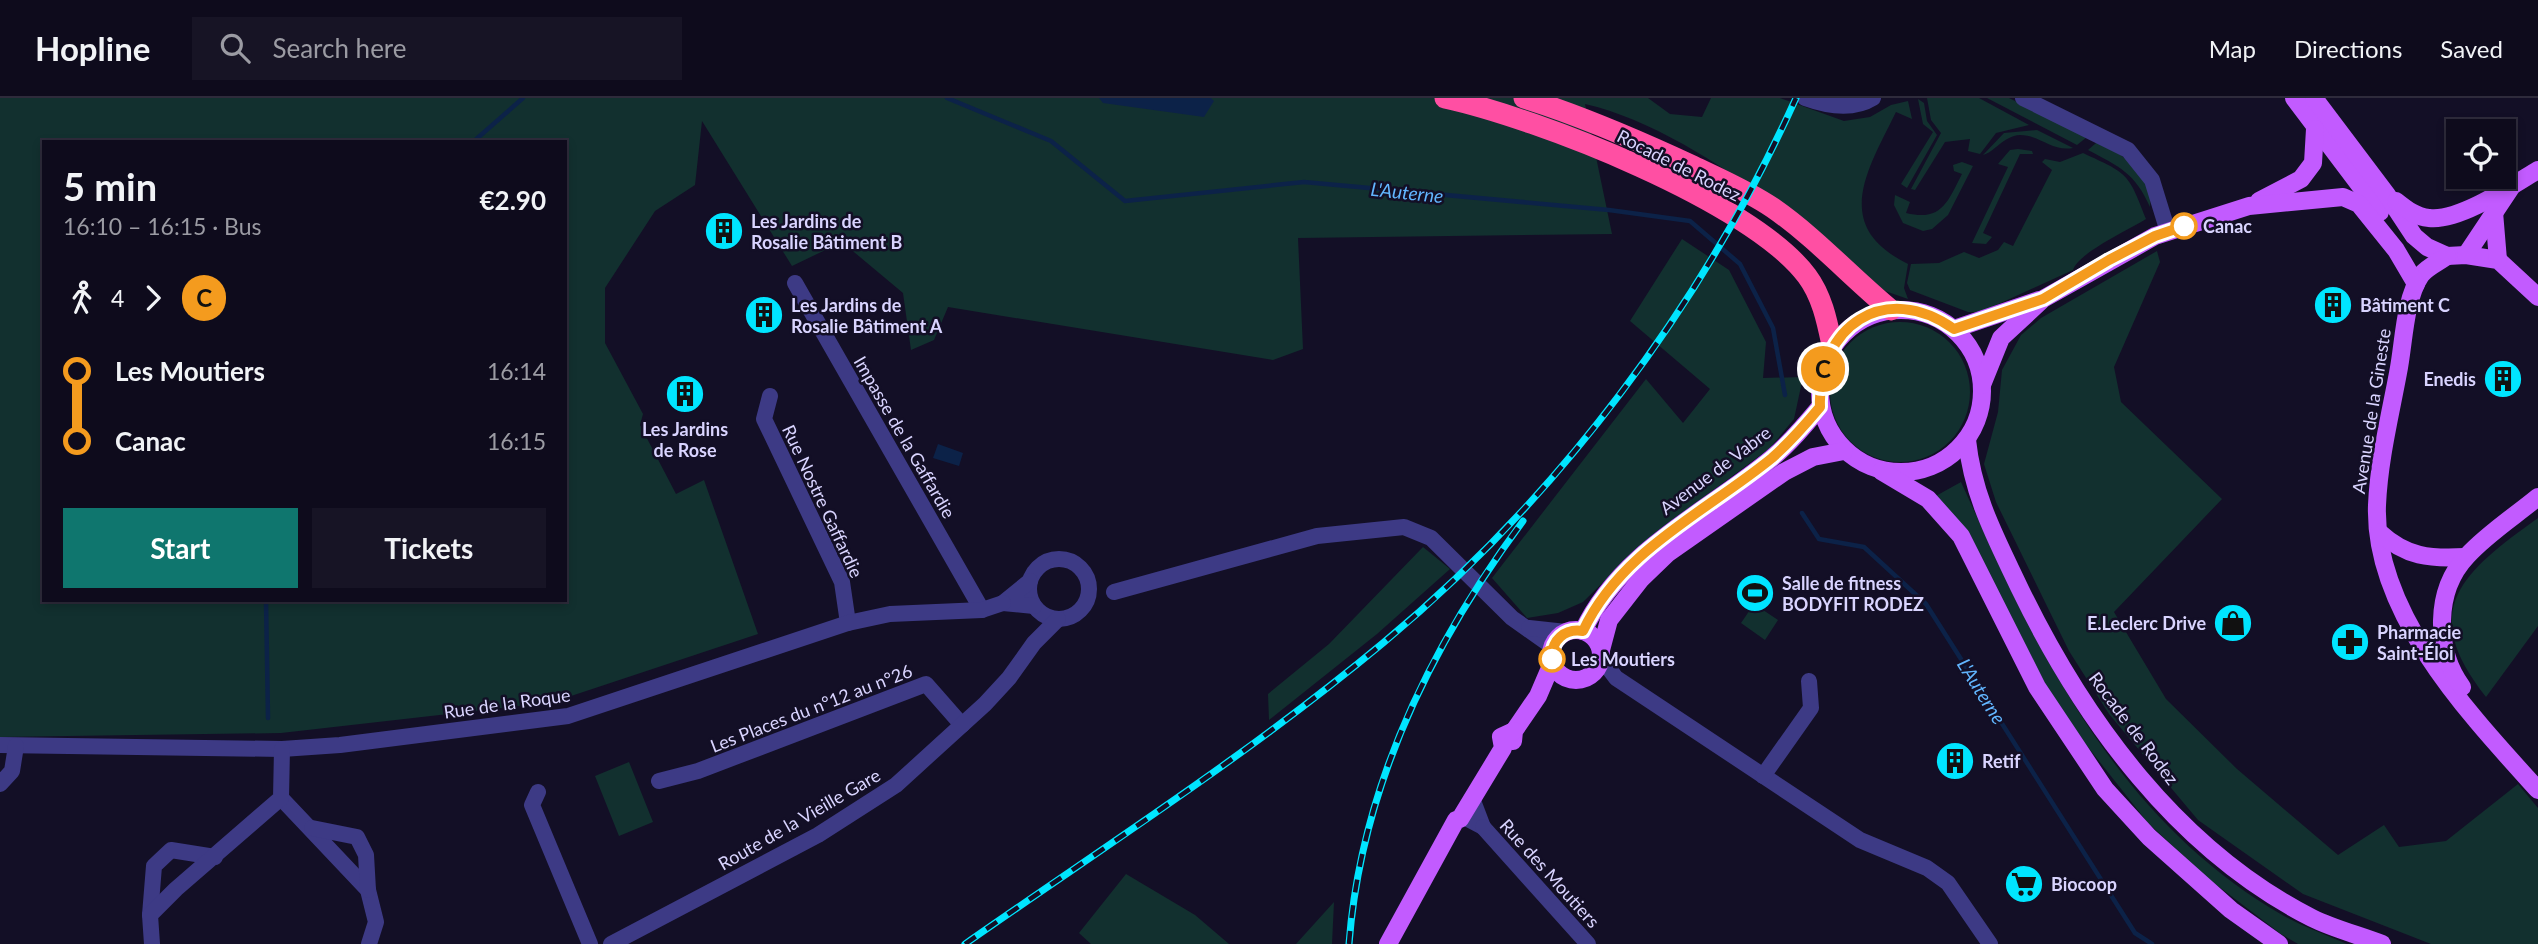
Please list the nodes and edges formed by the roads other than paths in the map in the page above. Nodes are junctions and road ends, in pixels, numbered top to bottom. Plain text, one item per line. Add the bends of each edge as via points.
1 (1445, 98) edge
2 (1524, 98) edge
3 (1805, 98) edge
4 (1873, 98) edge
5 (2023, 98) edge
6 (2294, 98) edge
7 (2314, 98) edge
8 (2315, 129) junction
9 (2538, 170) edge
10 (2516, 183) edge
11 (2505, 189) edge
12 (2509, 189) edge
13 (2387, 195) junction
14 (2249, 206) junction
15 (2494, 212) junction
16 (2168, 232) junction
17 (2466, 255) junction
18 (2447, 256) junction
19 (2498, 260) junction
20 (2419, 278) junction
21 (795, 282) dead end
22 (2534, 289) edge
23 (2043, 299) junction
24 (1891, 310) junction
25 (1954, 329) junction
26 (1832, 345) junction
27 (1982, 385) junction
28 (770, 396) dead end
29 (1820, 407) junction
30 (1967, 440) junction
31 (1844, 451) junction
32 (1881, 471) junction
33 (2538, 497) edge
34 (2379, 532) junction
35 (2465, 557) junction
36 (1086, 577) junction
37 (1030, 581) junction
38 (1114, 592) junction
39 (1003, 603) junction
40 (1085, 604) junction
41 (1037, 609) junction
42 (982, 610) junction
43 (1058, 619) junction
44 (848, 623) junction
45 (1529, 628) junction
46 (1575, 631) junction
47 (1040, 637) junction
48 (1553, 654) junction
49 (1602, 664) junction
50 (1568, 678) junction
51 (1809, 681) dead end
52 (1538, 696) junction
53 (962, 725) junction
54 (8, 745) edge
55 (282, 749) junction
56 (1763, 776) junction
57 (2538, 779) edge
58 (659, 781) dead end
59 (0, 784) edge
60 (2538, 790) edge
61 (538, 792) dead end
62 (281, 798) junction
63 (1472, 798) junction
64 (1459, 821) junction
65 (1483, 827) junction
66 (312, 828) junction
67 (215, 857) junction
68 (368, 890) junction
69 (150, 915) junction
70 (152, 944) edge
71 (369, 944) edge
72 (590, 944) edge
73 (611, 944) edge
74 (1388, 944) edge
75 (1588, 944) edge
76 (1990, 944) edge
77 (2280, 944) edge
78 (2382, 944) edge

1 - 26 highway, Rocade de Rodez via 1541,126 1622,160 1767,237 1811,284 1824,308
2 - 24 highway, Rocade de Rodez via 1637,139 1736,187 1811,237
3 - 4 street via 1846,106
5 - 16 street via 2128,149 2152,180
6 - 8 main road
7 - 13 main road
8 - 14 main road via 2313,163 2301,179
8 - 20 main road via 2404,243
9 - 10 main road
11 - 13 main road via 2442,218 2410,212
12 - 15 main road
13 - 18 main road via 2414,236
14 - 16 main road
14 - 20 main road via 2343,197 2359,204
15 - 17 main road
15 - 19 main road
16 - 23 main road
17 - 18 main road
17 - 19 main road
18 - 20 main road
19 - 22 main road
20 - 34 main road, Avenue de la Gineste via 2381,464
21 - 42 street, Impasse de la Gaffardie
23 - 25 main road
23 - 27 main road via 2001,338
24 - 25 main road via 1925,313
24 - 26 main road via 1852,325
25 - 27 main road via 1978,364
26 - 29 main road via 1819,383
27 - 30 main road via 1981,404
28 - 44 street, Rue Nostre Gaffardie via 764,419 842,582
29 - 31 main road
29 - 46 main road, Avenue de Vabre via 1771,458 1676,525 1626,571
30 - 32 main road via 1950,457 1929,468
30 - 78 main road, Rocade de Rodez via 1979,503 2025,598 2091,715 2136,774 2178,821 2282,901 2314,919
31 - 32 main road
31 - 49 main road via 1813,457 1784,472 1668,553 1609,620
32 - 77 main road via 1928,499 1961,536 2037,687 2105,789 2210,892
33 - 35 main road
34 - 35 main road via 2396,547 2427,559
34 - 60 main road, Avenue de la Gineste via 2397,602 2409,623 2460,699
35 - 57 main road via 2448,590 2441,640 2459,684
36 - 37 street via 1075,564 1060,559 1041,565
36 - 38 street
36 - 40 street
37 - 39 street, Rue de la Roque
37 - 41 street via 1030,598
38 - 40 street
38 - 45 street via 1317,536 1404,527 1431,538 1512,618
39 - 41 street, Rue de la Roque
39 - 42 street, Rue de la Roque
40 - 43 street via 1074,615
41 - 43 street
41 - 47 street
42 - 44 street, Rue de la Roque via 890,614
43 - 47 street, Route de la Vieille Gare
44 - 55 street, Rue de la Roque via 568,716
45 - 46 street
45 - 48 street
46 - 48 main road
46 - 49 main road via 1595,638
47 - 53 street, Route de la Vieille Gare via 1009,678
48 - 50 main road via 1556,668
48 - 52 main road
49 - 50 main road via 1582,679
49 - 56 street
50 - 52 main road
51 - 56 street via 1811,708
52 - 63 main road via 1514,731 1512,745 1503,748
53 - 58 street, Les Places du n°12 au n°26 via 926,684 698,771
53 - 73 street, Route de la Vieille Gare via 896,785 818,835
54 - 55 street, Rue de la Roque
54 - 59 street via 12,771
55 - 62 street
56 - 76 street via 1860,840 1927,868 1948,883
61 - 72 street via 532,805
62 - 66 street
62 - 67 street
63 - 64 main road
63 - 65 street, Rue des Moutiers
64 - 65 street, Rue des Moutiers
64 - 74 main road
65 - 75 street, Rue des Moutiers
66 - 68 street
66 - 68 street via 357,837 366,855
67 - 69 street
67 - 69 street via 171,850 154,866
68 - 71 street via 376,922
69 - 70 street

